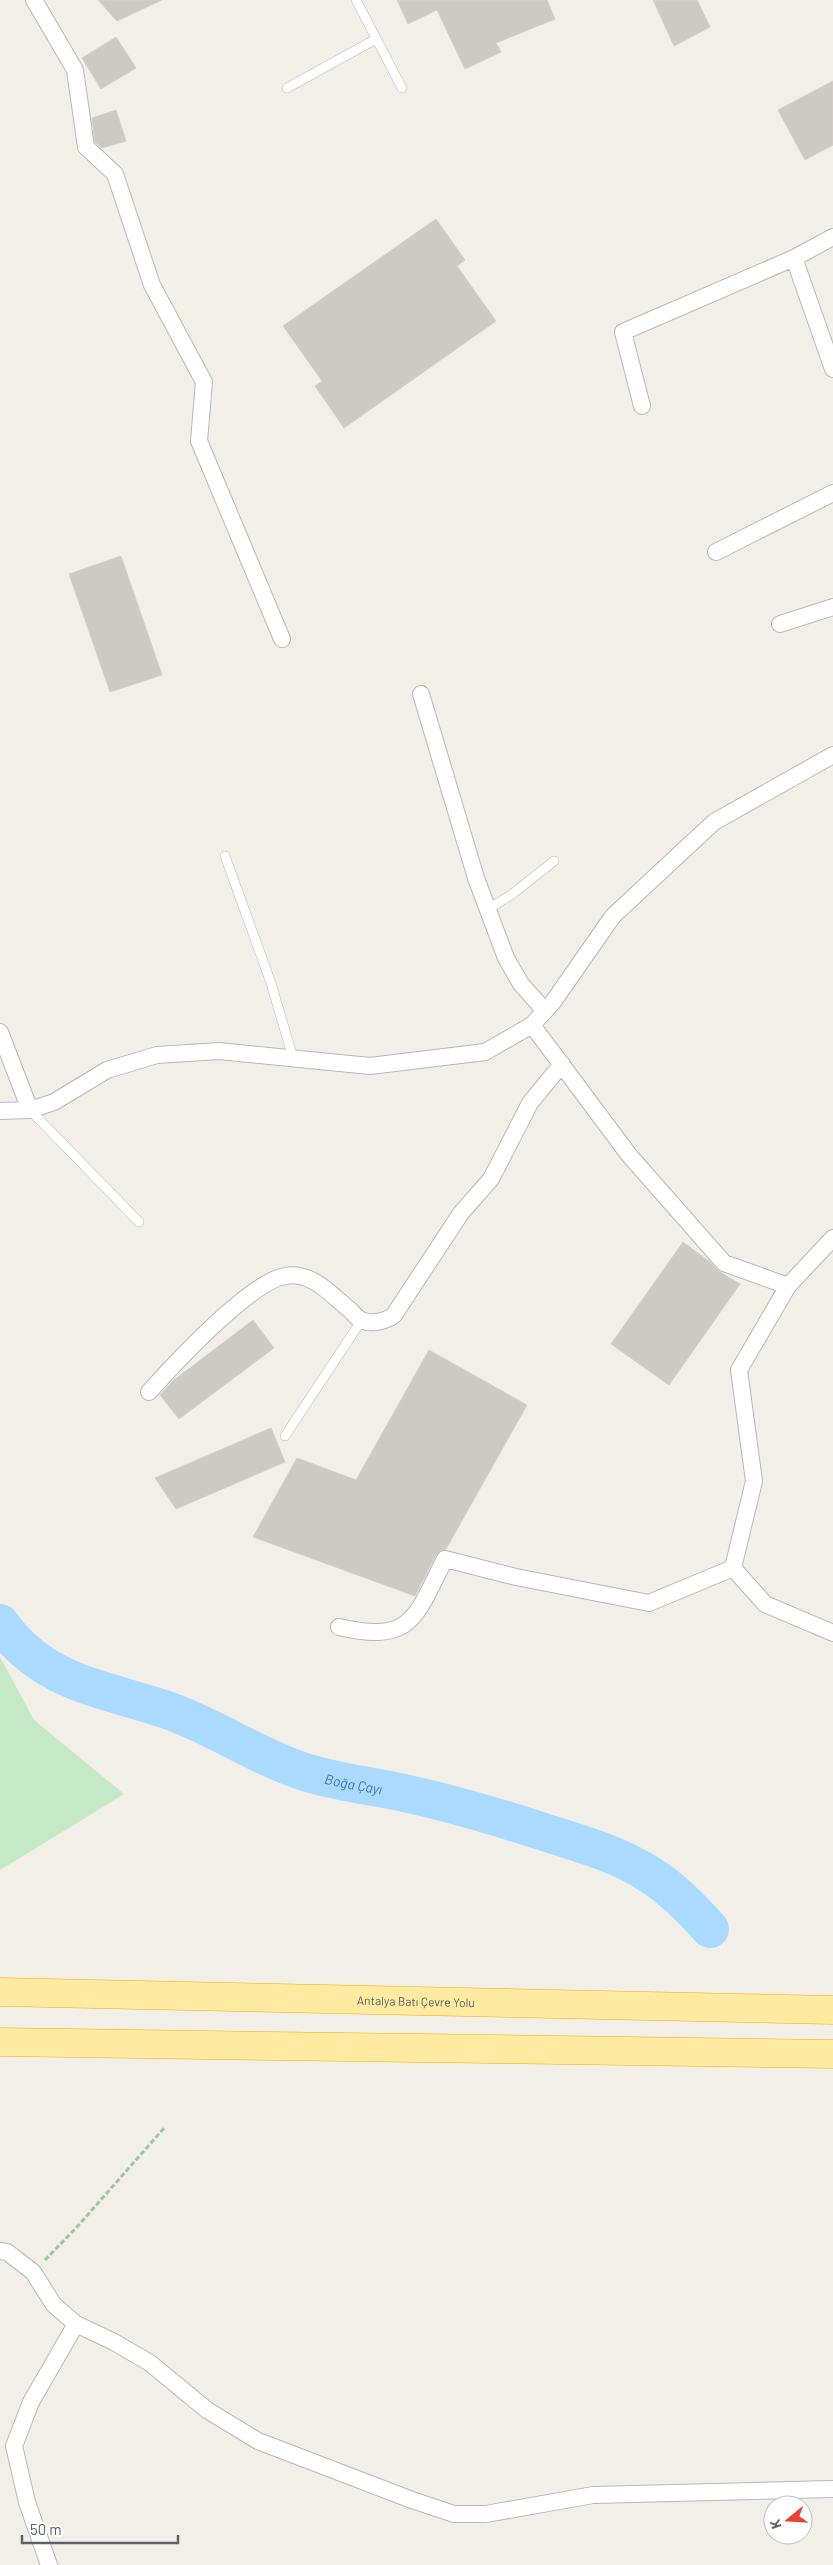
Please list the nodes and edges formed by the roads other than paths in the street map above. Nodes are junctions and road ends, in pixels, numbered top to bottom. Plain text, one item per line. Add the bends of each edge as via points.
1 (34, 0) edge
2 (356, 0) edge
3 (376, 39) junction
4 (286, 88) dead end
5 (402, 88) dead end
6 (833, 237) edge
7 (794, 258) junction
8 (833, 368) edge
9 (642, 406) dead end
10 (833, 493) edge
11 (716, 552) dead end
12 (833, 607) edge
13 (780, 624) dead end
14 (282, 639) dead end
15 (421, 694) dead end
16 (833, 755) edge
17 (225, 856) dead end
18 (554, 861) dead end
19 (488, 909) junction
20 (544, 1011) junction
21 (532, 1024) junction
22 (0, 1032) edge
23 (293, 1058) junction
24 (562, 1064) junction
25 (30, 1110) junction
26 (0, 1111) edge
27 (139, 1222) dead end
28 (833, 1238) edge
29 (788, 1286) junction
30 (362, 1320) junction
31 (149, 1392) dead end
32 (285, 1436) dead end
33 (733, 1568) junction
34 (339, 1627) dead end
35 (833, 1633) edge
36 (0, 1992) edge
37 (833, 2010) edge
38 (0, 2042) edge
39 (833, 2054) edge
40 (0, 2251) edge
41 (76, 2324) junction
42 (833, 2488) edge
43 (49, 2565) edge

1 - 14 street via 76,70 86,147 115,174 152,285 204,382 199,441
2 - 3 lane
3 - 4 lane
3 - 5 lane
6 - 7 street
7 - 8 street
7 - 9 street via 623,332
10 - 11 street
12 - 13 street
15 - 19 street
16 - 20 street via 714,822 613,916
17 - 23 lane via 271,983
18 - 19 lane
19 - 20 street via 506,958 521,984
20 - 21 street
21 - 23 street via 485,1052 370,1066
21 - 24 street
22 - 25 street
23 - 25 street via 219,1051 157,1055 107,1070 54,1102
24 - 29 street via 630,1155 724,1263
24 - 30 street via 530,1103 491,1180 461,1213 394,1315 380,1322
25 - 26 street
25 - 27 lane
28 - 29 street
29 - 33 street via 739,1370 754,1481
30 - 31 street via 316,1282 295,1275 280,1277 247,1297 179,1358
30 - 32 lane
33 - 34 street via 649,1603 516,1577 445,1559 412,1620 387,1632 368,1634
33 - 35 street via 765,1604
36 - 37 highway, Antalya Batı Çevre Yolu
38 - 39 highway
40 - 41 street via 7,2252 33,2272 54,2305
41 - 42 street via 150,2363 207,2410 258,2441 454,2514 486,2514 593,2495
41 - 43 street via 31,2402 14,2446 27,2502

